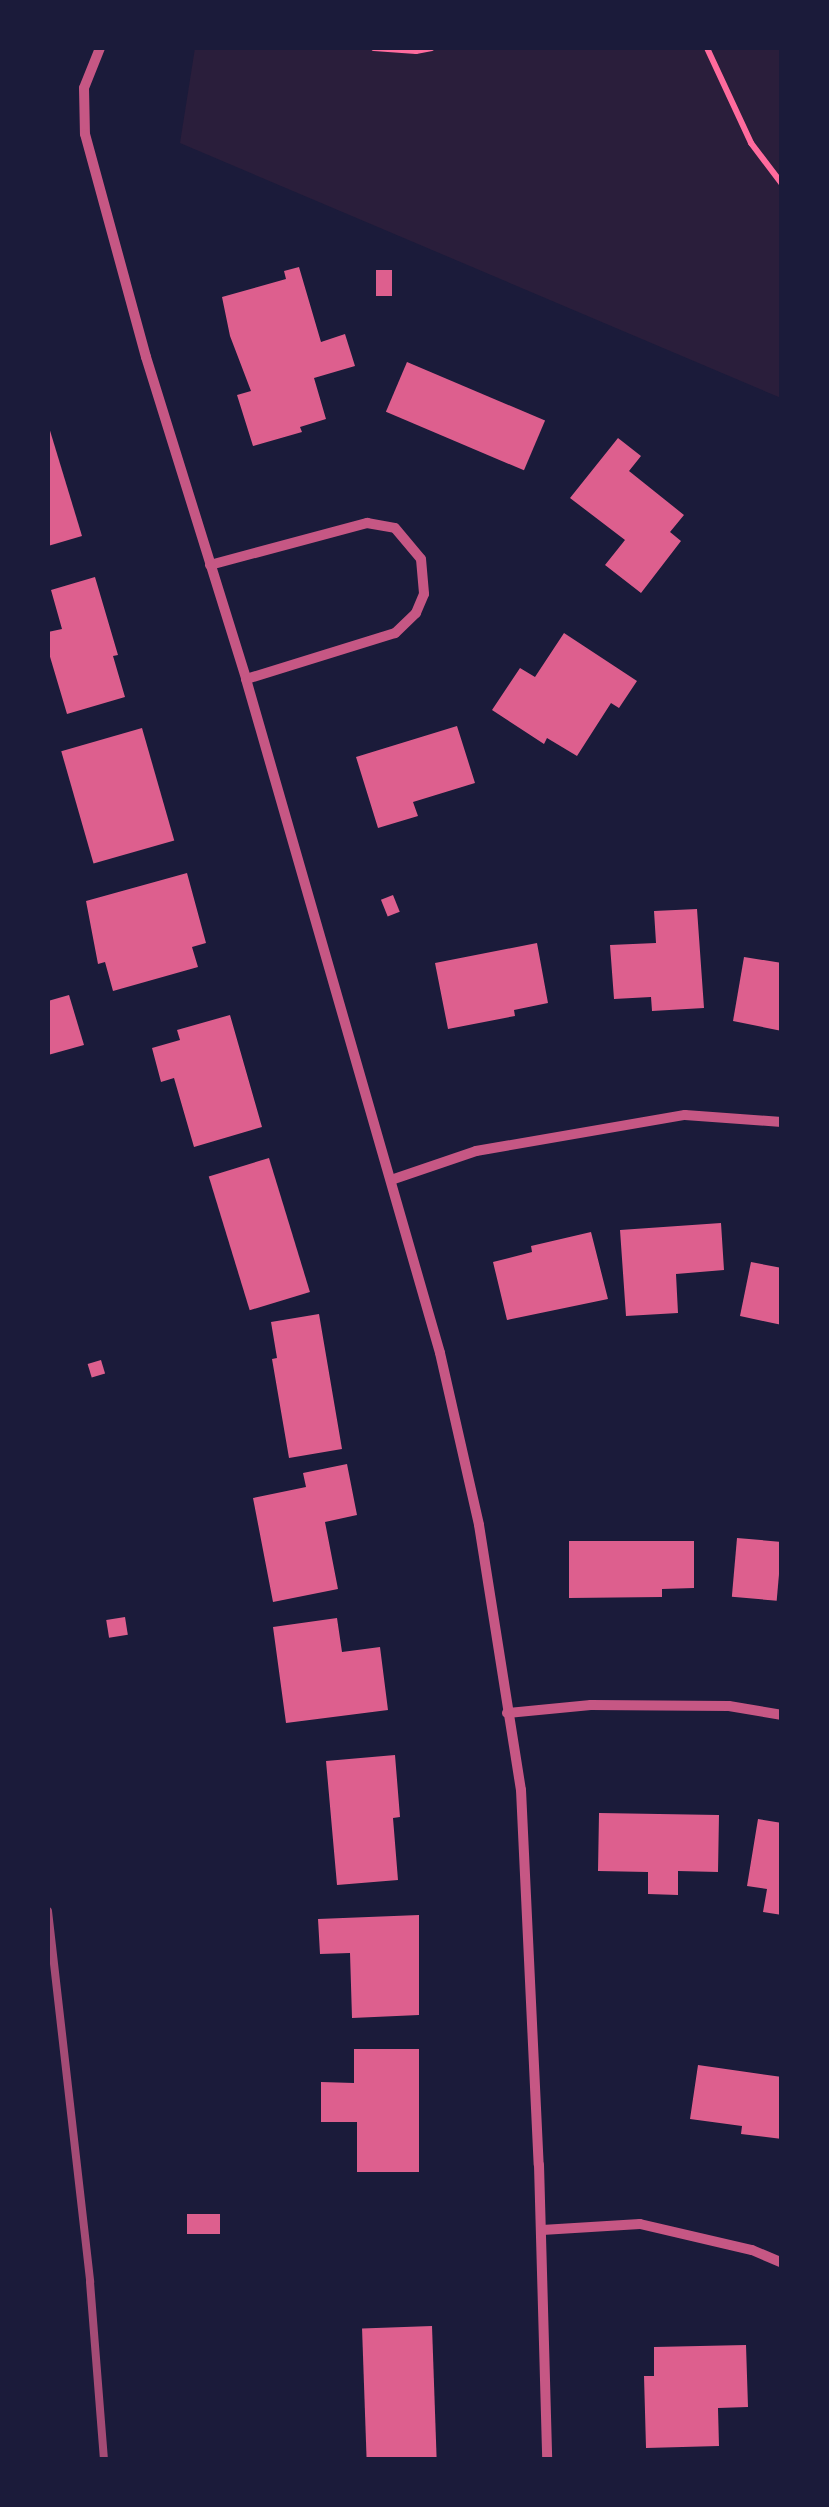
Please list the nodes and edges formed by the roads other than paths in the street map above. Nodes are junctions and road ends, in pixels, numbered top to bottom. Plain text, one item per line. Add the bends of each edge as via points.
1 (100, 48) edge
2 (210, 565) junction
3 (246, 679) junction
4 (782, 1122) edge
5 (391, 1180) junction
6 (507, 1713) junction
7 (782, 1715) edge
8 (542, 2230) junction
9 (782, 2264) edge
10 (547, 2460) edge

1 - 2 street via 84,88 85,134
2 - 3 street
2 - 3 street via 366,522 394,528 421,558 424,594 395,633
3 - 5 street
4 - 5 street via 684,1115 476,1151
5 - 6 street via 479,1525
6 - 7 street via 630,1705 729,1706
6 - 8 street via 521,1790
8 - 9 street via 640,2224 752,2250
8 - 10 street

